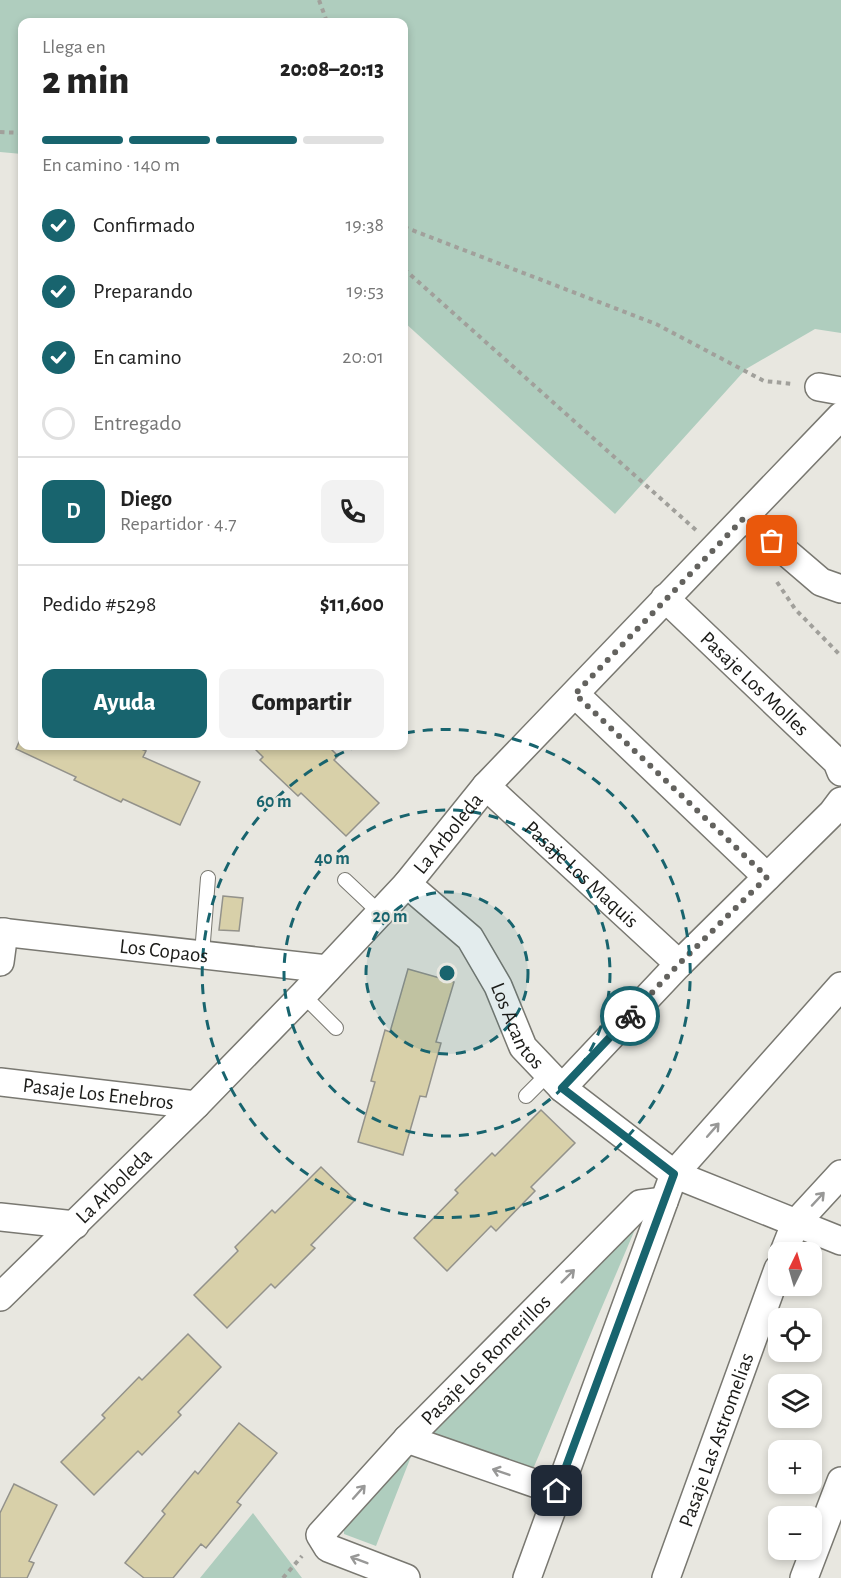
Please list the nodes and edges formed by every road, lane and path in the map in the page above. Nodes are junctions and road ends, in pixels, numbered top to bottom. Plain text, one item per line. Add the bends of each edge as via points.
1 (319, 0) edge
2 (326, 18) edge
3 (0, 132) edge
4 (18, 133) edge
5 (408, 229) edge
6 (408, 273) edge
7 (830, 389) edge
8 (841, 416) edge
9 (745, 517) junction
10 (716, 546) junction
11 (771, 574) dead end
12 (841, 589) edge
13 (666, 598) junction
14 (841, 656) edge
15 (575, 694) junction
16 (841, 771) edge
17 (486, 786) junction
18 (841, 801) edge
19 (767, 877) junction
20 (208, 878) dead end
21 (345, 880) dead end
22 (407, 884) junction
23 (380, 913) junction
24 (2, 932) edge
25 (202, 954) junction
26 (0, 962) edge
27 (679, 964) junction
28 (327, 969) junction
29 (841, 986) edge
30 (303, 995) junction
31 (336, 1028) dead end
32 (555, 1080) junction
33 (0, 1082) edge
34 (526, 1096) dead end
35 (196, 1105) junction
36 (674, 1174) junction
37 (841, 1174) edge
38 (664, 1201) junction
39 (0, 1217) edge
40 (795, 1224) junction
41 (75, 1225) junction
42 (841, 1241) edge
43 (788, 1242) edge
44 (768, 1296) edge
45 (0, 1297) edge
46 (407, 1439) junction
47 (841, 1481) edge
48 (557, 1491) junction
49 (406, 1578) edge
50 (526, 1578) edge
51 (666, 1578) edge
52 (804, 1578) edge

1 - 2 path
3 - 4 path
5 - 7 path via 656,324 764,381
6 - 10 path
8 - 9 street, La Arboleda
9 - 10 street, La Arboleda
9 - 12 street via 821,582
10 - 13 street, La Arboleda
11 - 14 path via 795,609
13 - 15 street, La Arboleda
13 - 16 street, Pasaje Los Molles via 837,762
15 - 17 street, La Arboleda
15 - 19 street
17 - 22 street, La Arboleda
17 - 27 street, Pasaje Los Maquis
18 - 19 street
19 - 27 street
20 - 25 lane
21 - 23 lane
22 - 23 street, La Arboleda
22 - 32 street, Los Acantos via 470,939 498,986 524,1047
23 - 28 street, La Arboleda
24 - 25 street, Los Copaos
24 - 26 street
25 - 28 street, Los Copaos
27 - 32 street
28 - 30 street, La Arboleda
36 -> 29 street
30 - 31 lane
30 - 35 street, La Arboleda
32 - 34 lane
32 - 36 street, Los Acantos
33 - 35 street, Pasaje Los Enebros
35 - 41 street, La Arboleda
36 - 38 street
36 - 40 street, Los Acantos
40 -> 37 street
46 -> 38 street, Pasaje Los Romerillos via 640,1204
38 - 48 street
39 - 41 street
40 - 42 street, Los Acantos
40 - 43 street
41 - 45 street, La Arboleda
44 - 51 street, Pasaje Las Astromelias
48 -> 46 street
49 -> 46 street, Pasaje Los Romerillos via 328,1548 320,1535
47 - 52 street
48 - 50 street

